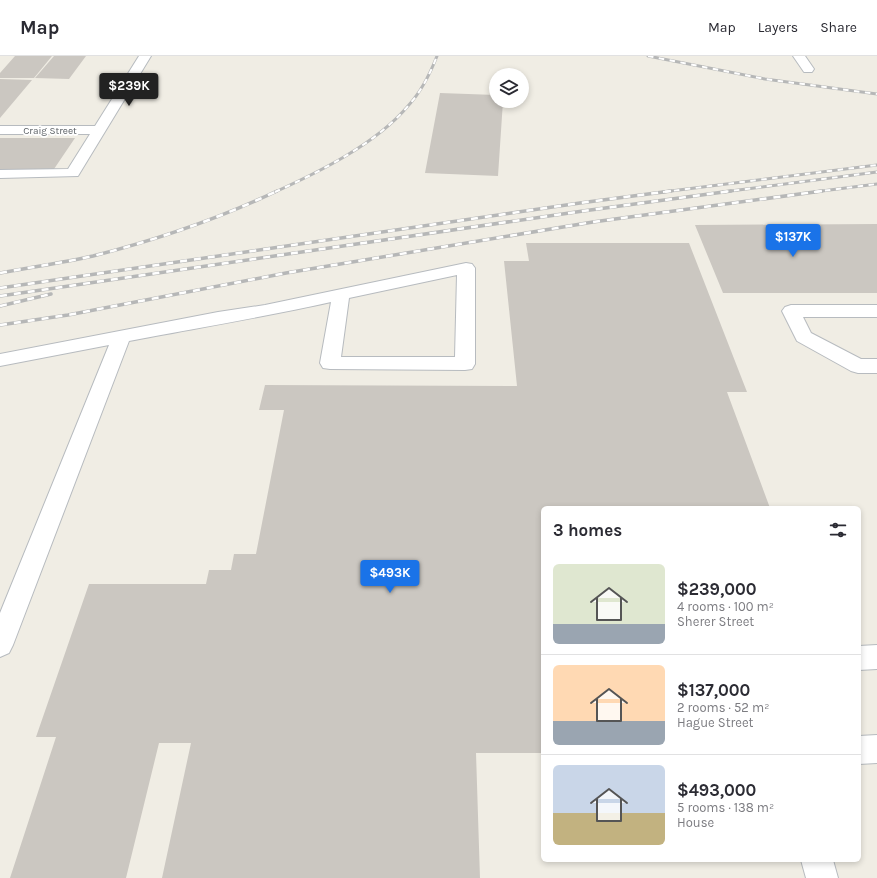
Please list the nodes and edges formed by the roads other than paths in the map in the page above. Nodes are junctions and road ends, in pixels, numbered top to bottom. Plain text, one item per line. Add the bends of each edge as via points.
1 (145, 56) edge
2 (798, 56) edge
3 (808, 69) dead end
4 (0, 130) edge
5 (100, 130) junction
6 (0, 174) edge
7 (341, 295) junction
8 (877, 311) edge
9 (122, 336) junction
10 (0, 360) edge
11 (877, 366) edge
12 (0, 645) edge
13 (877, 657) edge
14 (861, 658) edge
15 (877, 749) edge
16 (861, 750) edge
17 (817, 862) edge
18 (822, 878) edge

1 - 5 street
2 - 3 street
4 - 5 street, Craig Street
5 - 6 street via 74,173
7 - 7 street via 466,268 465,364 330,363
7 - 9 street
8 - 11 street via 791,311 804,337 858,366
9 - 10 street
9 - 12 street
13 - 14 street
15 - 16 street
17 - 18 street

